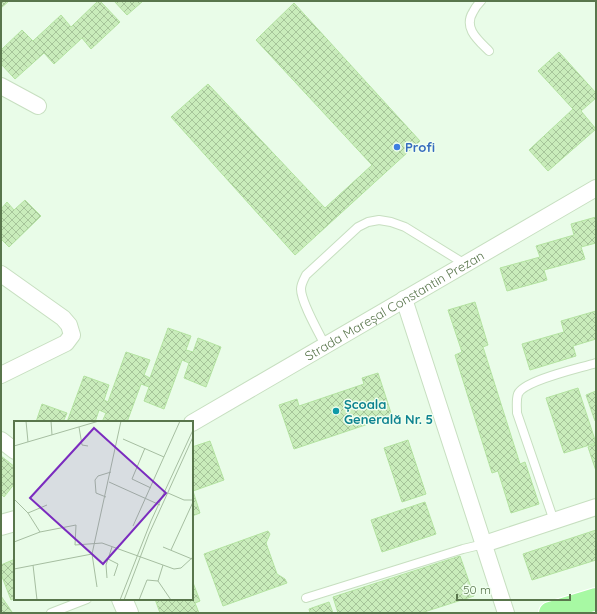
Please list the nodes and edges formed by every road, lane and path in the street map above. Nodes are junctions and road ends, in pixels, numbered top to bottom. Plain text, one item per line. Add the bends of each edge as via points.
1 (481, 1) edge
2 (488, 51) dead end
3 (1, 86) edge
4 (38, 106) dead end
5 (596, 188) edge
6 (465, 264) junction
7 (1, 274) edge
8 (404, 299) junction
9 (325, 345) junction
10 (596, 363) edge
11 (1, 375) edge
12 (193, 422) edge
13 (1, 440) edge
14 (14, 450) edge
15 (596, 507) edge
16 (14, 521) edge
17 (554, 521) junction
18 (1, 525) edge
19 (484, 544) junction
20 (306, 598) dead end
21 (596, 599) edge
22 (84, 600) edge
23 (122, 600) edge
24 (51, 613) edge
25 (128, 613) edge
26 (506, 613) edge
27 (550, 613) edge

1 - 2 lane via 469,20 472,33
3 - 4 street
5 - 6 street, Strada Mareșal Constantin Prezan
6 - 8 street, Strada Mareșal Constantin Prezan
6 - 9 lane via 391,222 379,220 358,227 306,275 302,282 303,301
7 - 11 street via 63,318 69,325 72,335 66,343
8 - 9 street, Strada Mareșal Constantin Prezan
8 - 19 street
9 - 12 street, Strada Mareșal Constantin Prezan
10 - 17 lane via 537,380 518,392 517,412
13 - 14 street
15 - 17 street
16 - 18 street
17 - 19 street
19 - 20 lane
19 - 26 street
21 - 27 main road
22 - 24 lane
23 - 25 street

